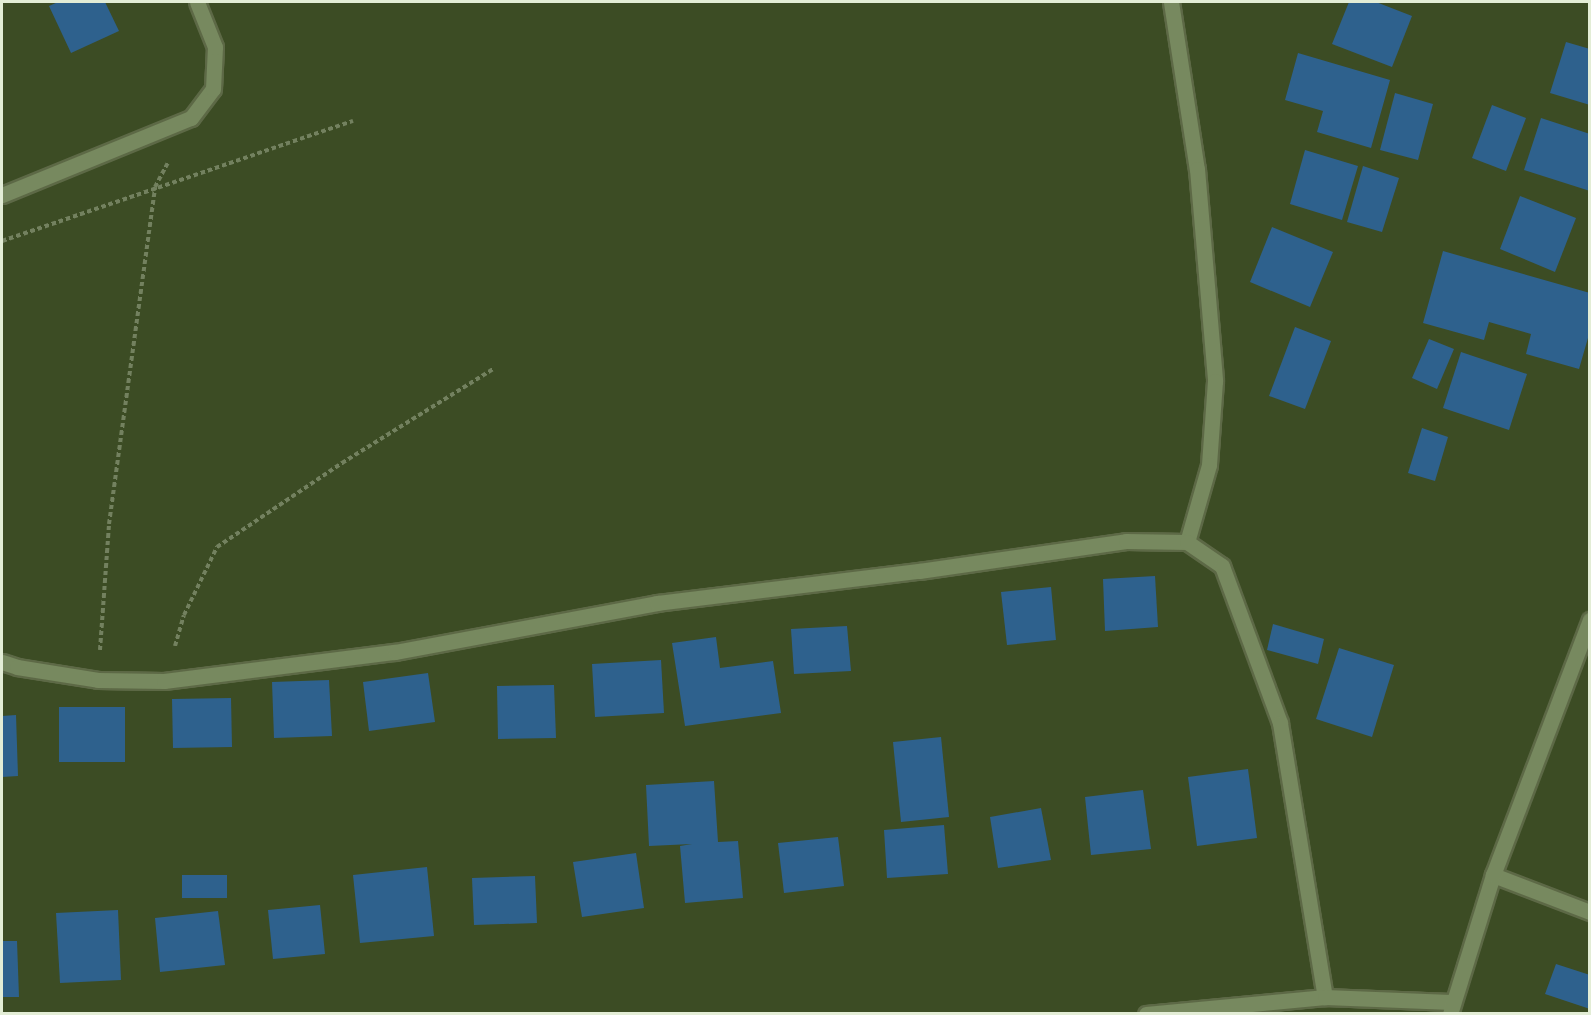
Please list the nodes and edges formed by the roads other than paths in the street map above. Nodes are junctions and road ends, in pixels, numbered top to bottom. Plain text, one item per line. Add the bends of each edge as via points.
1 (197, 2) edge
2 (1171, 2) edge
3 (2, 195) edge
4 (1187, 542) junction
5 (1590, 620) edge
6 (2, 662) edge
7 (1493, 875) junction
8 (1590, 912) edge
9 (1325, 997) junction
10 (1450, 1008) edge
11 (1146, 1014) edge

1 - 3 street via 215,47 213,88 191,118
2 - 4 street via 1197,169 1215,381 1209,465
4 - 6 street via 1126,541 657,603 395,652 165,681 98,680
4 - 9 street via 1222,566 1280,723
5 - 7 street
7 - 8 street
7 - 10 street
9 - 10 street
9 - 11 street

